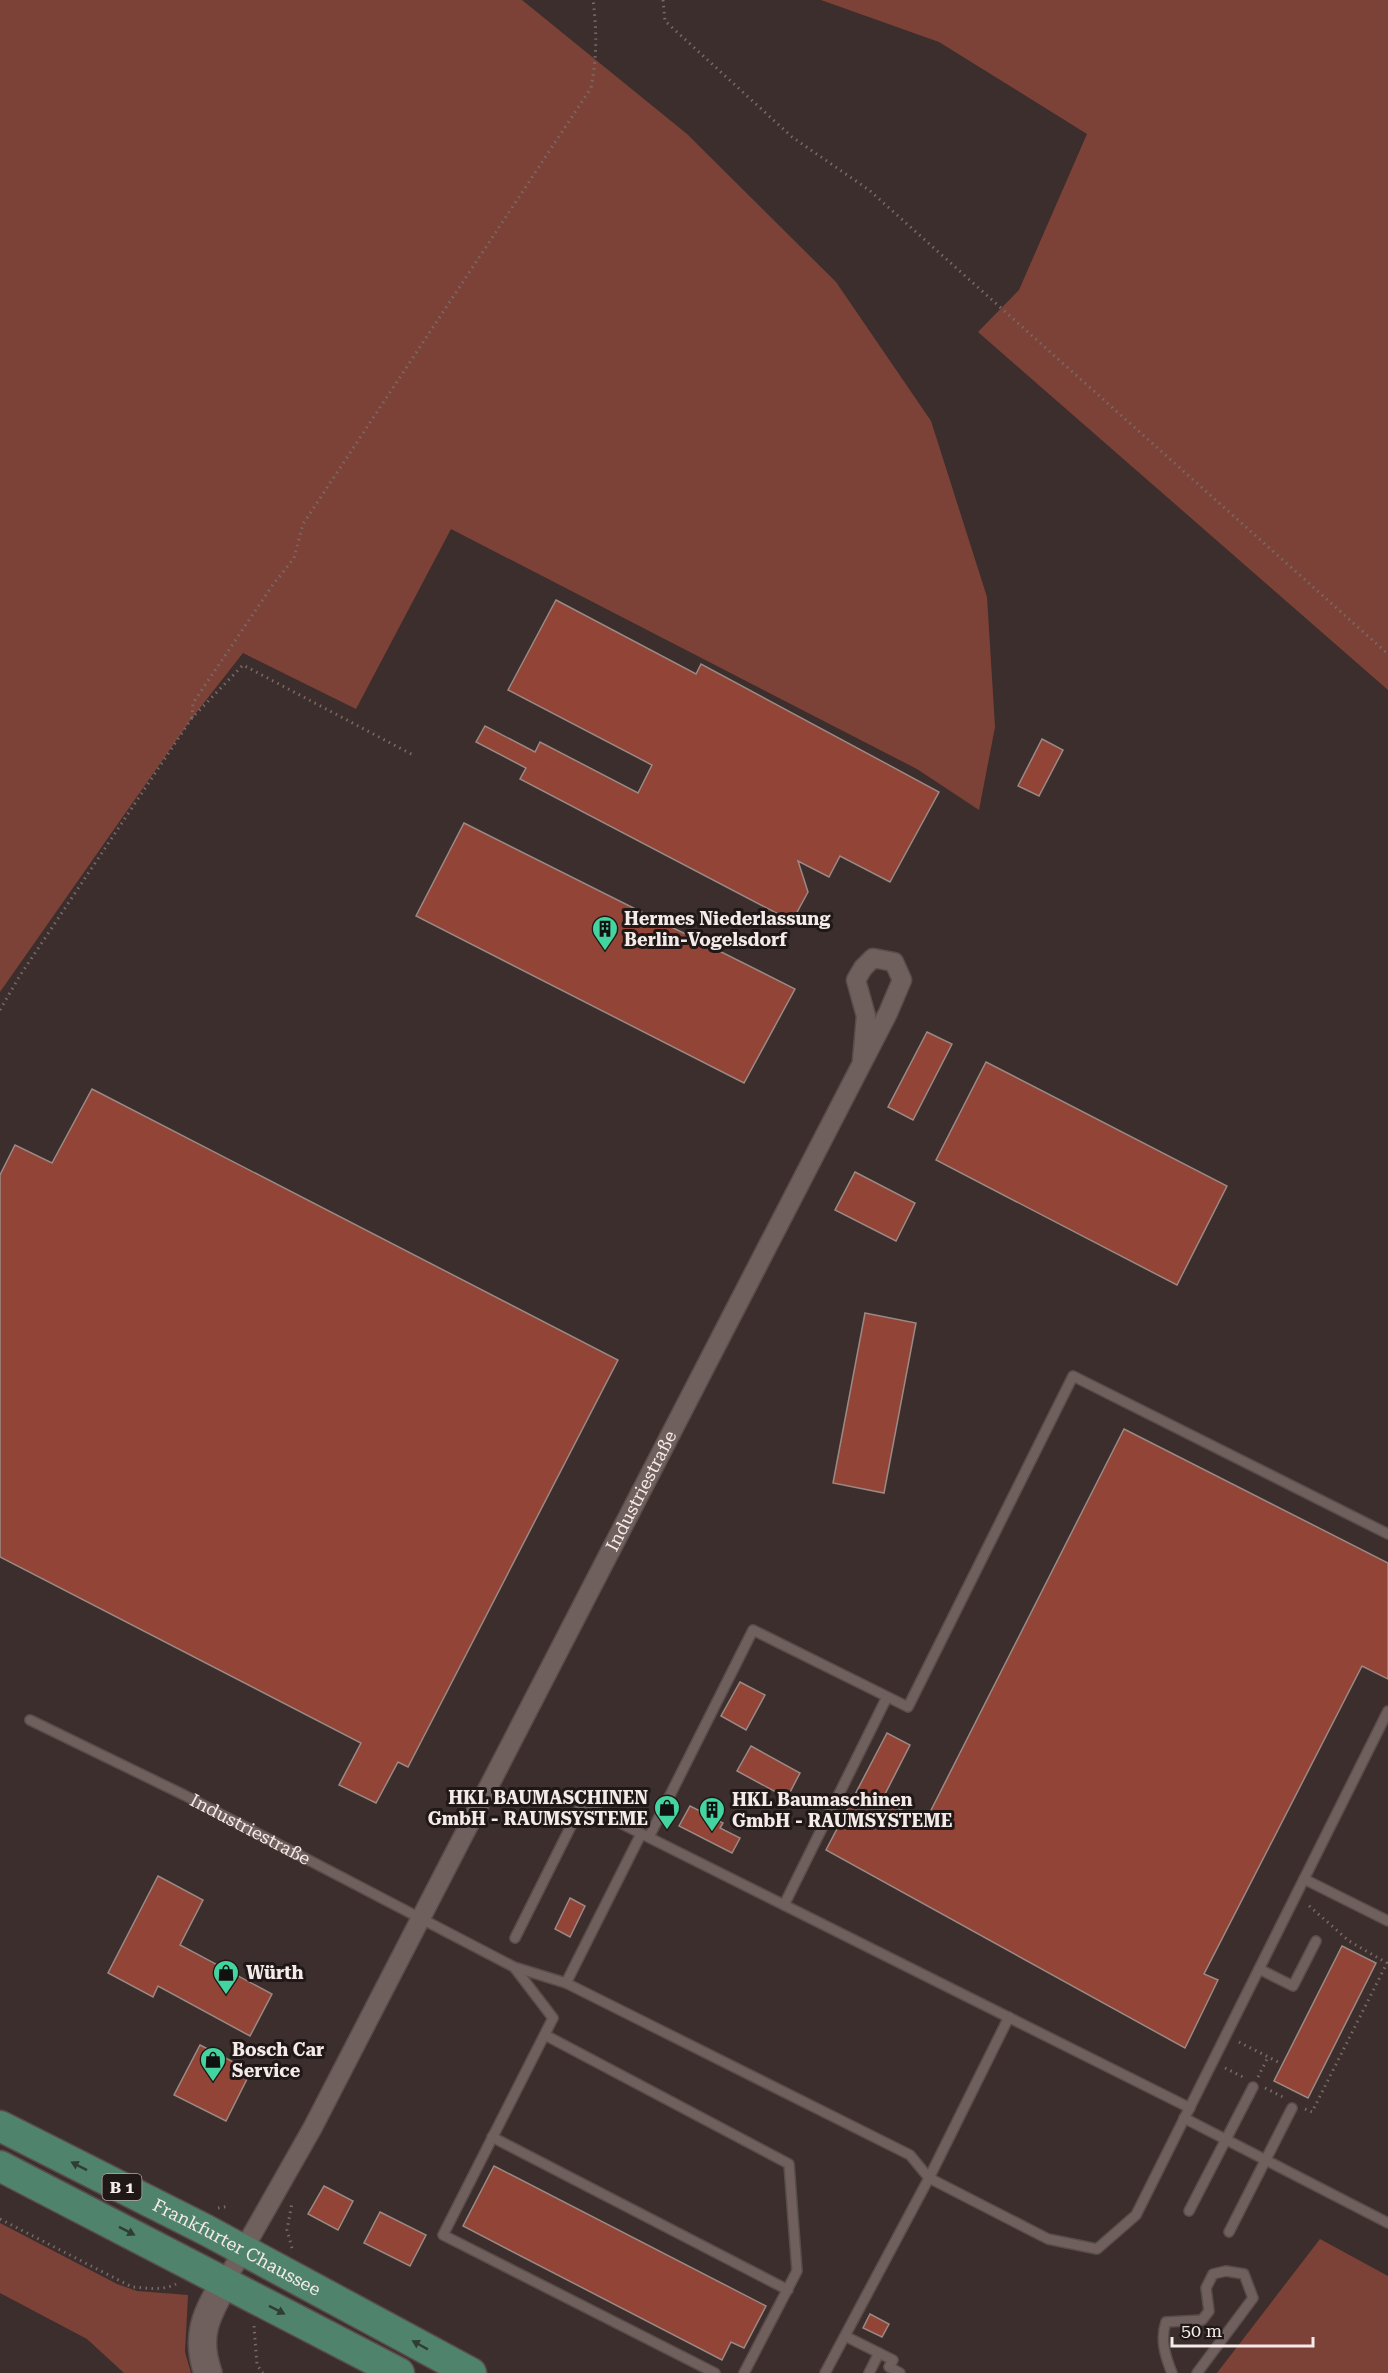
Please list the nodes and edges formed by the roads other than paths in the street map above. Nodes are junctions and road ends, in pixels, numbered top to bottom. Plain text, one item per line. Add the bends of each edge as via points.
1 (862, 1061) junction
2 (1388, 1533) edge
3 (887, 1697) junction
4 (1388, 1711) edge
5 (30, 1720) dead end
6 (645, 1836) junction
7 (1304, 1879) junction
8 (784, 1905) junction
9 (419, 1919) junction
10 (1388, 1921) edge
11 (515, 1938) dead end
12 (1316, 1941) dead end
13 (514, 1967) junction
14 (1259, 1969) junction
15 (566, 1983) junction
16 (1009, 2017) junction
17 (544, 2035) junction
18 (1254, 2085) road end
19 (1190, 2108) junction
20 (1292, 2108) dead end
21 (1184, 2118) junction
22 (0, 2126) edge
23 (492, 2138) junction
24 (1226, 2140) junction
25 (1265, 2160) junction
26 (0, 2166) edge
27 (929, 2178) junction
28 (1189, 2211) dead end
29 (1388, 2223) edge
30 (1229, 2232) dead end
31 (243, 2250) junction
32 (225, 2282) junction
33 (788, 2289) junction
34 (845, 2336) junction
35 (879, 2353) junction
36 (208, 2373) edge
37 (399, 2373) edge
38 (471, 2373) edge
39 (715, 2373) edge
40 (744, 2373) edge
41 (825, 2373) edge
42 (869, 2373) edge
43 (900, 2373) edge
44 (1172, 2373) edge
45 (1197, 2373) edge

1 - 1 street, Industriestraße via 902,980 894,962 873,958 856,980 866,1016
1 - 9 street, Industriestraße
2 - 3 lane via 1073,1376 908,1707
3 - 6 lane via 753,1630
3 - 8 lane
4 - 7 lane
5 - 9 lane, Industriestraße via 80,1742
6 - 8 lane
6 - 11 lane via 582,1804
6 - 15 lane
7 - 10 lane
7 - 14 lane
8 - 16 lane
9 - 13 lane
9 - 31 street, Industriestraße via 299,2154
12 - 14 lane via 1293,1986
13 - 15 lane
13 - 17 lane via 553,2018
14 - 19 lane
15 - 27 lane via 910,2155
16 - 19 lane
16 - 27 lane
17 - 23 lane
17 - 33 lane via 789,2164 797,2271
18 - 24 lane
19 - 21 lane
20 - 25 lane
21 - 24 lane
21 - 27 lane via 1136,2215 1097,2249 1048,2239
31 -> 22 main road, Frankfurter Chaussee / B 1
23 - 33 lane
23 - 39 lane via 443,2235
24 - 25 lane
24 - 28 lane
25 - 29 lane
25 - 30 lane
26 -> 32 main road, Frankfurter Chaussee / B 1
27 - 34 lane
31 - 32 street, Industriestraße
38 -> 31 main road, Frankfurter Chaussee / B 1
32 - 36 street via 202,2333 201,2355
32 -> 37 main road, Frankfurter Chaussee / B 1
33 - 40 lane
34 - 35 lane
34 - 41 lane
35 - 42 lane
35 - 43 lane via 893,2360 889,2367
44 - 45 lane via 1162,2333 1166,2322 1202,2320 1209,2311 1206,2288 1213,2274 1244,2274 1253,2298

